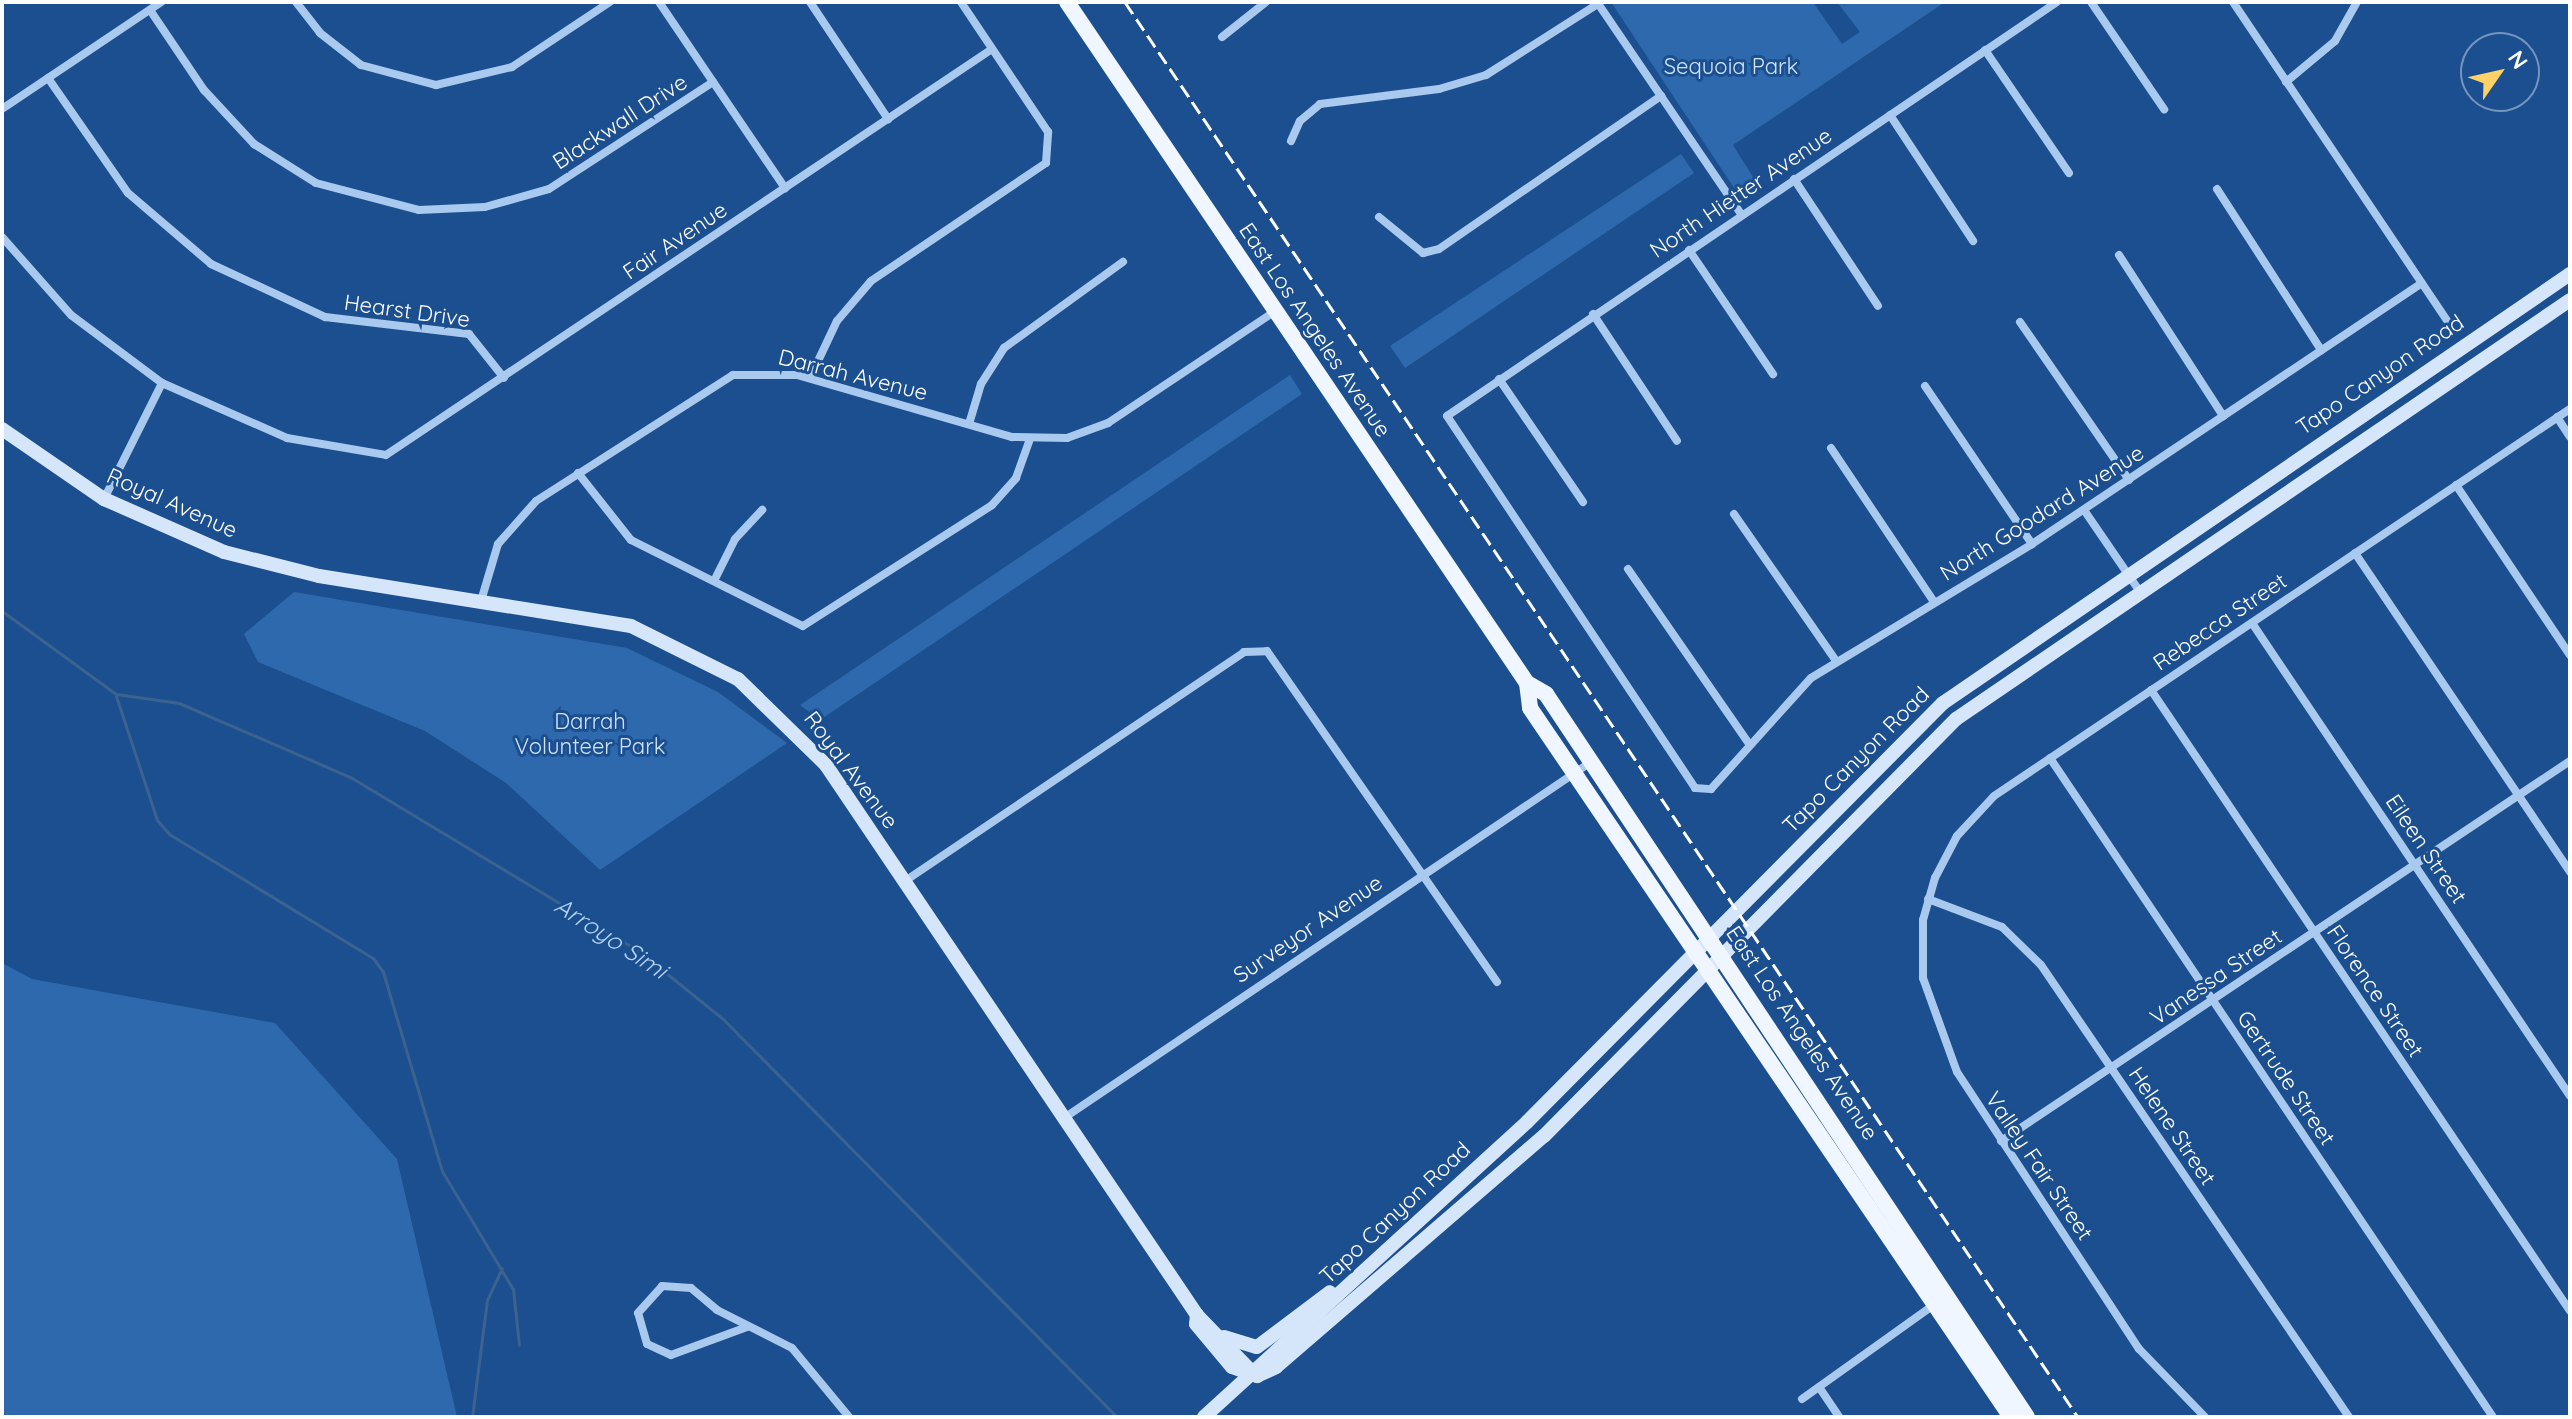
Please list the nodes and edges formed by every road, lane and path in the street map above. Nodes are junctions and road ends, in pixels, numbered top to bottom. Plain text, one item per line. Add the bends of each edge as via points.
1 (161, 2) edge
2 (296, 2) edge
3 (610, 2) edge
4 (659, 2) edge
5 (810, 2) edge
6 (961, 2) edge
7 (1067, 2) edge
8 (1266, 2) edge
9 (2057, 2) edge
10 (2091, 2) edge
11 (2233, 2) edge
12 (2357, 2) edge
13 (1598, 3) edge
14 (150, 10) junction
15 (1222, 37) dead end
16 (992, 49) junction
17 (1985, 50) junction
18 (48, 78) junction
19 (713, 82) junction
20 (2286, 82) junction
21 (1661, 96) junction
22 (2, 109) edge
23 (2164, 109) dead end
24 (1890, 115) junction
25 (888, 119) junction
26 (1291, 141) dead end
27 (2069, 173) dead end
28 (1794, 179) junction
29 (785, 188) junction
30 (2217, 189) dead end
31 (1741, 214) junction
32 (1379, 217) dead end
33 (2, 237) edge
34 (1973, 241) dead end
35 (1689, 250) junction
36 (2119, 255) dead end
37 (1123, 262) dead end
38 (2570, 274) edge
39 (2422, 283) junction
40 (2570, 300) edge
41 (1878, 306) dead end
42 (1275, 311) junction
43 (1593, 314) junction
44 (2020, 322) dead end
45 (2448, 322) dead end
46 (2321, 350) junction
47 (1773, 374) dead end
48 (504, 378) junction
49 (810, 378) junction
50 (1499, 379) junction
51 (162, 383) junction
52 (1925, 386) dead end
53 (2570, 409) edge
54 (2223, 416) junction
55 (2557, 417) junction
56 (969, 424) junction
57 (2, 429) edge
58 (2570, 437) edge
59 (1030, 439) junction
60 (1677, 441) dead end
61 (1831, 448) dead end
62 (578, 473) junction
63 (2129, 480) junction
64 (2456, 485) junction
65 (104, 499) junction
66 (1583, 502) dead end
67 (762, 510) dead end
68 (2084, 510) junction
69 (1734, 514) dead end
70 (2032, 544) junction
71 (2355, 553) junction
72 (1628, 569) dead end
73 (2126, 572) junction
74 (716, 577) junction
75 (2138, 589) junction
76 (481, 601) junction
77 (1934, 602) junction
78 (2252, 623) junction
79 (2570, 655) edge
80 (1836, 661) junction
81 (1527, 683) junction
82 (2151, 690) junction
83 (1748, 742) junction
84 (2050, 758) junction
85 (1591, 761) junction
86 (2570, 761) edge
87 (1573, 774) junction
88 (1701, 792) joint
89 (2518, 795) junction
90 (2415, 865) junction
91 (2570, 872) edge
92 (1421, 874) junction
93 (905, 881) junction
94 (1928, 899) junction
95 (2314, 933) junction
96 (1711, 938) junction
97 (1694, 954) junction
98 (1723, 956) junction
99 (1707, 973) junction
100 (1497, 982) dead end
101 (2213, 1001) junction
102 (2111, 1069) junction
103 (2570, 1096) edge
104 (1064, 1118) junction
105 (2001, 1141) junction
106 (1335, 1292) junction
107 (1951, 1294) junction
108 (1935, 1305) junction
109 (2570, 1311) edge
110 (1197, 1315) junction
111 (747, 1327) junction
112 (1213, 1329) junction
113 (1257, 1376) junction
114 (1819, 1387) junction
115 (1802, 1399) dead end
116 (849, 1417) edge
117 (1204, 1417) edge
118 (1839, 1417) edge
119 (2011, 1417) edge
120 (2027, 1417) edge
121 (2205, 1417) edge
122 (2349, 1417) edge
123 (2493, 1417) edge

1 - 14 street
2 - 3 street via 320,33 361,65 436,85 512,67
4 - 19 street
5 - 25 street
6 - 16 street
7 - 42 main road, East Los Angeles Avenue
8 - 15 street
9 - 17 street, North Hietter Avenue
10 - 23 street
11 - 20 street
12 - 20 street via 2335,41
13 - 21 street
13 - 26 street via 1486,75 1439,89 1320,104 1300,121
14 - 18 street
14 - 19 street, Blackwall Drive via 204,90 254,144 316,183 408,209 485,207 549,189
16 - 25 street, Fair Avenue
16 - 49 street via 1051,145 1046,163 871,281 837,321
17 - 24 street, North Hietter Avenue
17 - 27 street
18 - 22 street
18 - 48 street, Hearst Drive via 128,193 211,264 325,317 469,334
19 - 29 street
20 - 39 street
21 - 31 street
21 - 32 street via 1439,249 1423,253
24 - 28 street, North Hietter Avenue
24 - 34 street
25 - 29 street, Fair Avenue
28 - 31 street, North Hietter Avenue
28 - 41 street
29 - 48 street, Fair Avenue
30 - 46 street
31 - 35 street, North Hietter Avenue
33 - 51 street via 71,315
35 - 43 street, North Hietter Avenue
35 - 47 street
36 - 54 street
37 - 56 street via 1004,348 981,384
38 - 73 main road, Tapo Canyon Road
39 - 45 street
39 - 46 street, North Goodard Avenue
40 - 75 main road, Tapo Canyon Road
42 - 59 street, Darrah Avenue via 1108,423 1067,438
42 - 81 main road, East Los Angeles Avenue
43 - 50 street, North Hietter Avenue
43 - 60 street
44 - 63 street
46 - 54 street, North Goodard Avenue
48 - 51 street, Fair Avenue via 395,452 376,456 244,423
49 - 56 street, Darrah Avenue
49 - 62 street, Darrah Avenue via 752,371 723,379
50 - 66 street
50 - 88 street, North Hietter Avenue via 1447,416
51 - 65 street
52 - 70 street
53 - 55 street, Rebecca Street
54 - 63 street, North Goodard Avenue
55 - 58 street
55 - 64 street, Rebecca Street
56 - 59 street, Darrah Avenue
57 - 65 main road, Royal Avenue
59 - 74 street via 1016,478 992,505 814,625 795,624
61 - 77 street
62 - 74 street via 631,540
62 - 76 street, Darrah Avenue via 507,530
63 - 68 street, North Goodard Avenue
64 - 71 street, Rebecca Street
64 - 79 street
65 - 76 main road, Royal Avenue via 185,538 266,564
67 - 74 street via 735,539
68 - 70 street, North Goodard Avenue
68 - 73 street
69 - 80 street
70 - 77 street, North Goodard Avenue
71 - 78 street, Rebecca Street
71 - 89 street
72 - 83 street
73 - 75 street
73 - 96 main road, Tapo Canyon Road via 1916,726
75 - 98 main road, Tapo Canyon Road via 1956,719
76 - 93 main road, Royal Avenue via 631,626 729,673 810,744
77 - 80 street, North Goodard Avenue
78 - 82 street, Rebecca Street
78 - 90 street, Eileen Street
80 - 83 street, North Goodard Avenue via 1790,695
81 - 85 main road, East Los Angeles Avenue via 1546,694
81 - 87 main road, East Los Angeles Avenue via 1530,708
82 - 84 street, Rebecca Street
82 - 95 street, Florence Street
83 - 88 street, North Goodard Avenue
84 - 94 street, Rebecca Street via 1969,819
84 - 101 street, Gertrude Street
85 - 87 street, Surveyor Avenue
85 - 96 main road, East Los Angeles Avenue
86 - 89 street, Vanessa Street
87 - 92 street, Surveyor Avenue
87 - 97 main road, East Los Angeles Avenue
89 - 90 street, Vanessa Street
89 - 91 street
90 - 95 street, Vanessa Street
90 - 103 street, Eileen Street
92 - 93 street via 1267,651 1244,652
92 - 100 street
92 - 104 street, Surveyor Avenue
93 - 104 main road, Royal Avenue
94 - 102 street, Helene Street via 1984,917 2021,942
94 - 105 street, Valley Fair Street via 1922,950 1929,1002 1957,1072
95 - 101 street, Vanessa Street
95 - 109 street, Florence Street
96 - 97 main road, Tapo Canyon Road
96 - 98 main road, East Los Angeles Avenue
97 - 99 main road, East Los Angeles Avenue
97 - 106 main road, Tapo Canyon Road via 1527,1122
98 - 99 main road, Tapo Canyon Road
98 - 107 main road, East Los Angeles Avenue
99 - 108 main road, East Los Angeles Avenue
99 - 113 main road, Tapo Canyon Road via 1544,1136 1276,1367
101 - 102 street, Vanessa Street
101 - 123 street, Gertrude Street
102 - 105 street, Vanessa Street
102 - 122 street, Helene Street
104 - 110 main road, Royal Avenue
105 - 121 street, Valley Fair Street via 2147,1360
106 - 112 main road via 1257,1347 1236,1345
106 - 113 main road, Tapo Canyon Road
107 - 108 street
107 - 120 main road, East Los Angeles Avenue
108 - 114 street
108 - 119 main road, East Los Angeles Avenue
110 - 112 main road, Royal Avenue
110 - 113 main road, Royal Avenue via 1196,1324 1232,1367
111 - 111 street via 677,1284 654,1291 638,1313 647,1344 671,1355
111 - 116 street via 807,1361
112 - 113 main road, Royal Avenue
113 - 117 main road, Tapo Canyon Road
114 - 115 street
114 - 118 street

